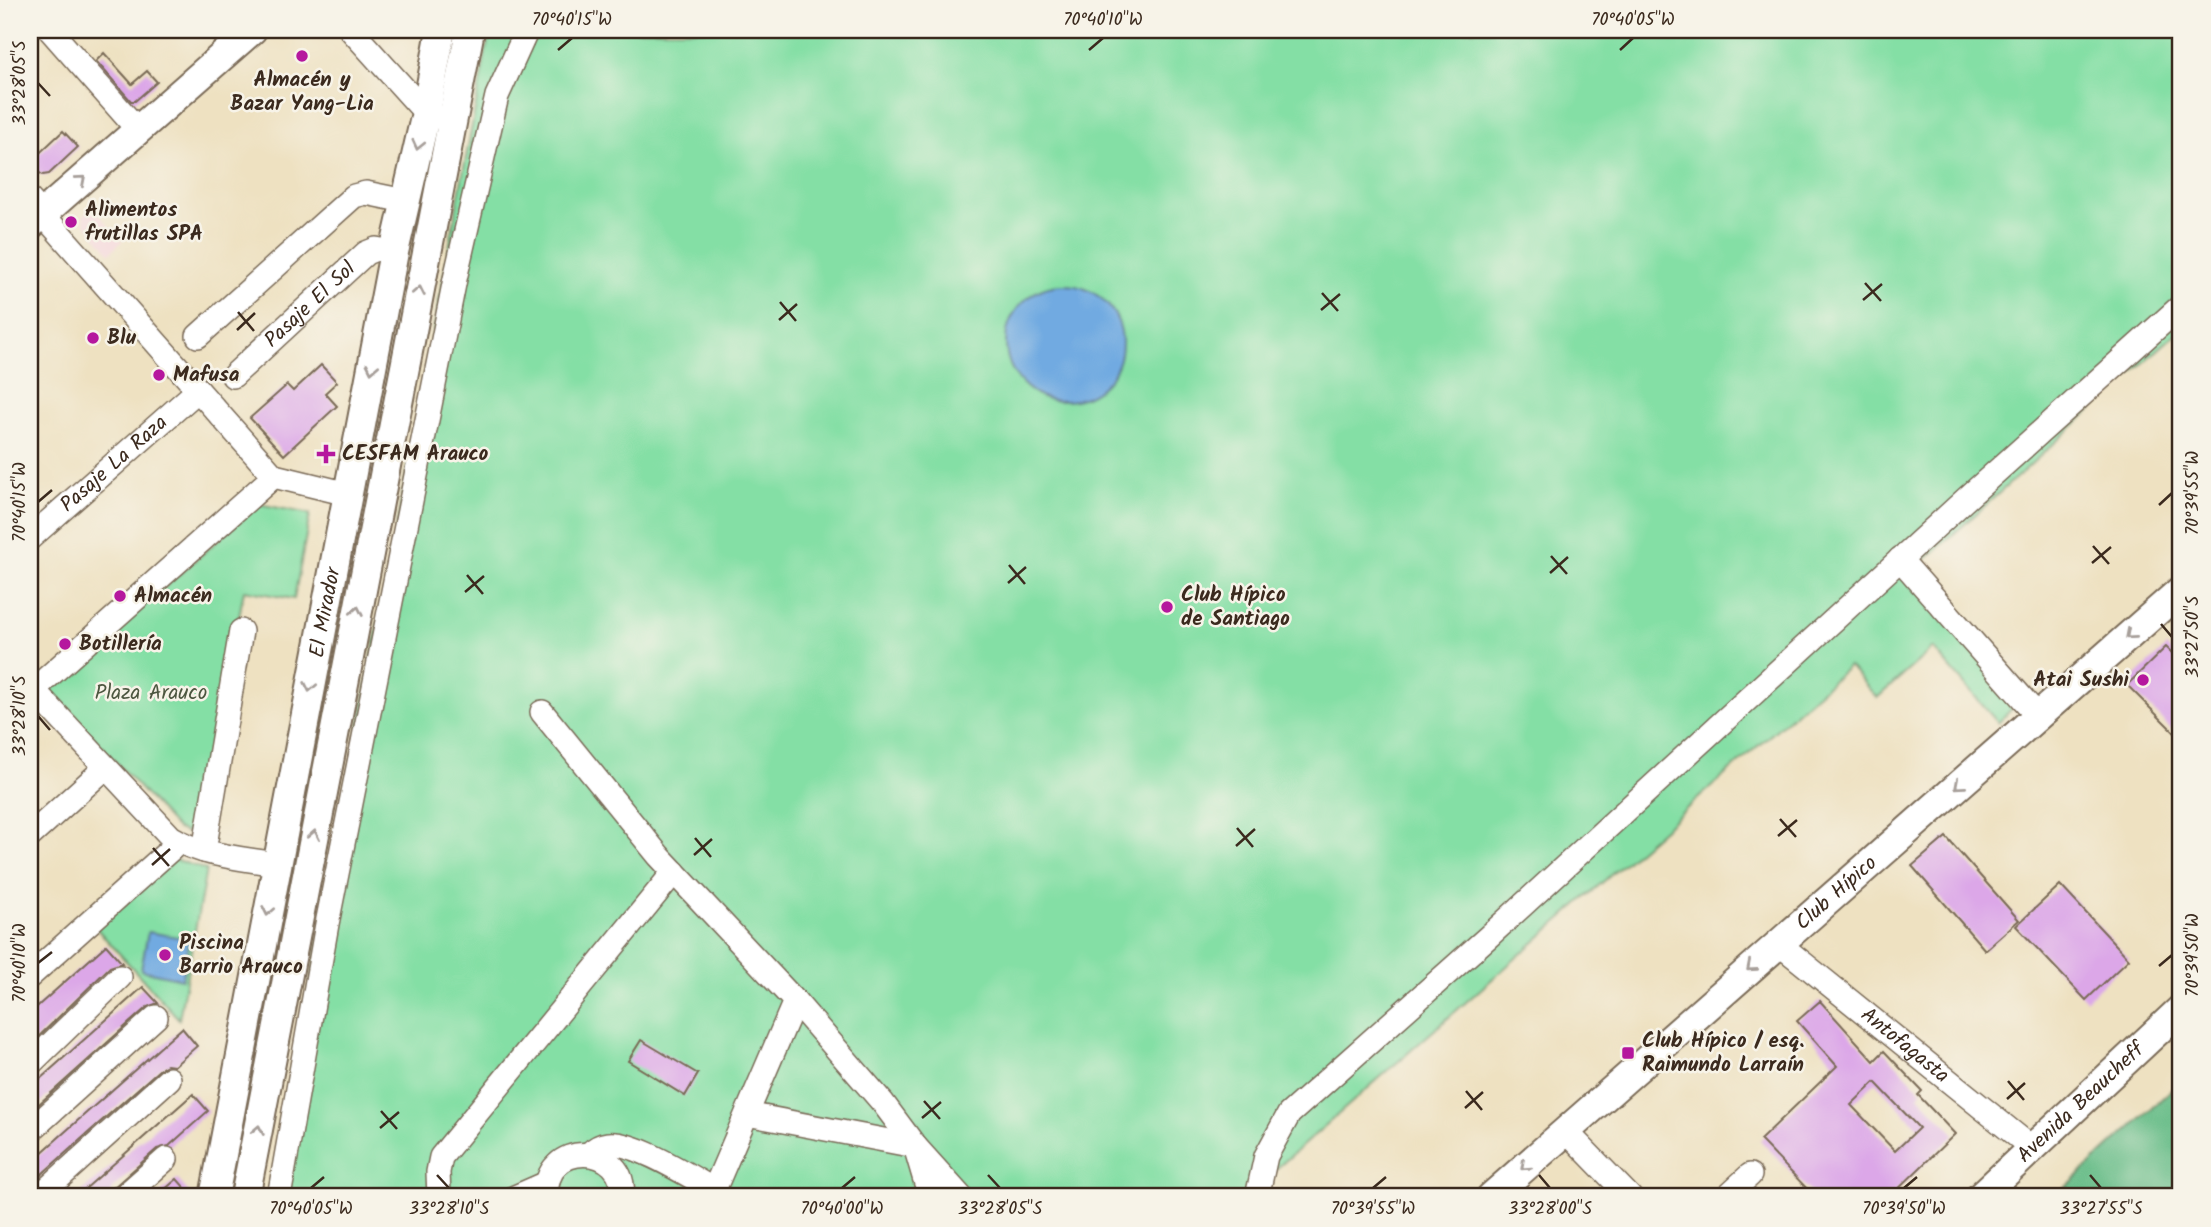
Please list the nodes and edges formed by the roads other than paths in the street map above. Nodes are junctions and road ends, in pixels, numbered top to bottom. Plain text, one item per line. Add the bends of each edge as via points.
1 (50, 30) edge
2 (252, 30) edge
3 (351, 30) edge
4 (441, 30) edge
5 (470, 30) edge
6 (527, 30) edge
7 (426, 113) junction
8 (452, 122) junction
9 (138, 130) junction
10 (405, 201) junction
11 (34, 213) edge
12 (394, 252) junction
13 (2181, 306) edge
14 (198, 336) dead end
15 (233, 376) dead end
16 (198, 390) junction
17 (274, 476) junction
18 (348, 494) junction
19 (30, 538) edge
20 (335, 558) junction
21 (1900, 559) junction
22 (366, 566) junction
23 (2181, 590) edge
24 (241, 631) dead end
25 (31, 690) edge
26 (542, 712) dead end
27 (2038, 716) junction
28 (105, 768) junction
29 (30, 836) edge
30 (179, 842) junction
31 (204, 851) junction
32 (276, 864) junction
33 (674, 872) junction
34 (1778, 943) junction
35 (261, 945) junction
36 (292, 950) junction
37 (30, 976) edge
38 (120, 977) dead end
39 (795, 1001) junction
40 (2181, 1009) edge
41 (156, 1017) dead end
42 (30, 1064) edge
43 (169, 1079) dead end
44 (747, 1114) junction
45 (1566, 1130) junction
46 (30, 1131) edge
47 (915, 1146) junction
48 (2032, 1149) junction
49 (589, 1154) junction
50 (166, 1159) dead end
51 (1750, 1175) dead end
52 (547, 1190) edge
53 (712, 1194) edge
54 (38, 1197) edge
55 (123, 1197) edge
56 (214, 1197) edge
57 (245, 1197) edge
58 (279, 1197) edge
59 (439, 1197) edge
60 (514, 1197) edge
61 (622, 1197) edge
62 (930, 1197) edge
63 (961, 1197) edge
64 (1257, 1197) edge
65 (1491, 1197) edge
66 (1630, 1197) edge
67 (1726, 1197) edge
68 (1980, 1197) edge

1 - 9 street
2 - 9 main road
3 - 7 street
4 - 7 main road, El Mirador
5 - 8 main road, El Mirador
6 - 58 street via 497,96 455,279 327,925
7 - 8 street
7 -> 10 main road, El Mirador
22 -> 8 main road, El Mirador
11 -> 9 main road
10 - 12 main road, El Mirador
10 - 14 street via 366,193 354,196
11 - 16 street
12 - 15 street, Pasaje El Sol via 376,249 366,253
12 -> 18 main road, El Mirador
13 - 21 street
16 - 17 street
16 - 19 street, Pasaje La Raza
17 - 18 street
17 - 25 street
18 - 20 main road, El Mirador
20 - 22 main road
20 -> 32 main road, El Mirador
21 - 27 street
21 - 64 street via 1289,1114 1266,1156
36 -> 22 main road, El Mirador
23 -> 27 main road, Club Hípico
24 - 31 street
25 - 28 street
26 - 33 street
27 -> 34 main road, Club Hípico
28 - 29 street
28 - 30 street
30 - 31 street
30 - 37 street
31 - 32 street
32 -> 35 main road, El Mirador
33 - 39 street
33 - 59 street via 441,1157
34 -> 45 main road, Club Hípico
34 - 48 street, Antofagasta
35 - 36 main road
35 - 56 main road, El Mirador
57 -> 36 main road, El Mirador
38 - 42 street
39 - 44 street
39 - 47 street
40 - 48 main road, Avenida Beaucheff
41 - 46 street
43 - 54 street
44 - 47 street
44 - 53 street
45 -> 65 main road, Club Hípico
45 - 66 street
47 - 62 street
47 - 63 street
48 - 68 main road, Avenida Beaucheff
49 - 52 street via 563,1161
49 - 53 street via 616,1144 658,1158
49 - 61 street via 612,1167
50 - 55 street
51 - 67 street
52 - 60 street

